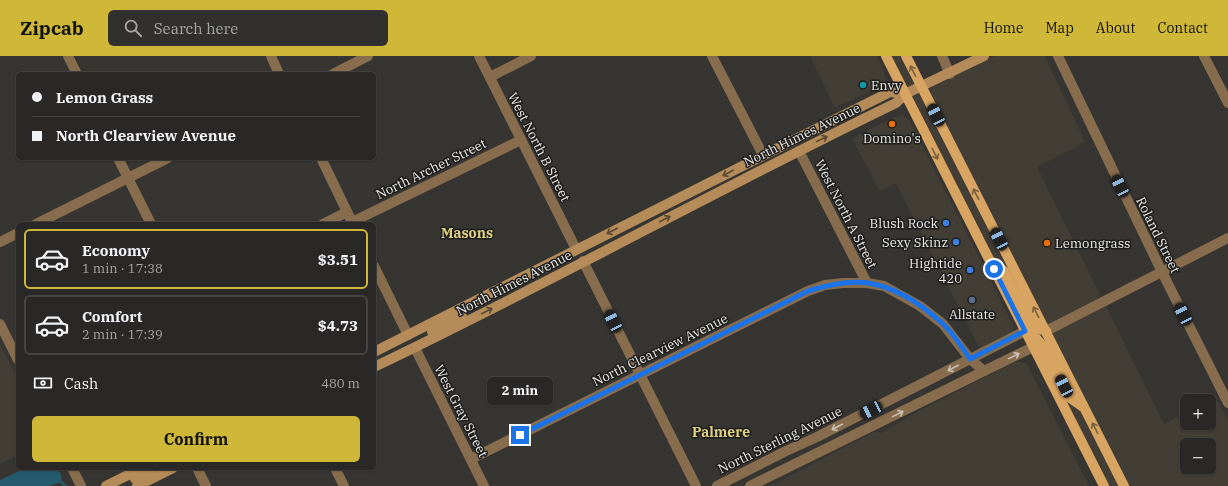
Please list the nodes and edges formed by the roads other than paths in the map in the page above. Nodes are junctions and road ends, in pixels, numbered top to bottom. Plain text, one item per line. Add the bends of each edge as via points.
1 (68, 56) edge
2 (271, 56) edge
3 (368, 56) edge
4 (479, 56) edge
5 (532, 56) edge
6 (712, 56) edge
7 (886, 56) edge
8 (906, 56) edge
9 (942, 56) edge
10 (984, 56) edge
11 (1058, 56) edge
12 (1204, 56) edge
13 (76, 72) edge
14 (278, 72) edge
15 (337, 72) edge
16 (950, 74) junction
17 (490, 77) junction
18 (921, 87) junction
19 (905, 94) junction
20 (1228, 103) edge
21 (521, 140) junction
22 (799, 151) junction
23 (763, 155) junction
24 (119, 160) edge
25 (164, 160) edge
26 (322, 160) edge
27 (128, 178) junction
28 (347, 212) junction
29 (40, 222) edge
30 (150, 222) edge
31 (327, 222) edge
32 (352, 222) edge
33 (355, 222) edge
34 (16, 234) edge
35 (1228, 238) edge
36 (0, 242) edge
37 (576, 249) junction
38 (989, 259) junction
39 (583, 261) junction
40 (376, 270) edge
41 (1162, 272) junction
42 (867, 283) junction
43 (480, 300) junction
44 (0, 324) edge
45 (1025, 331) junction
46 (1046, 331) junction
47 (408, 335) junction
48 (1033, 346) junction
49 (415, 348) junction
50 (376, 351) edge
51 (16, 356) edge
52 (376, 359) edge
53 (970, 359) junction
54 (376, 366) edge
55 (984, 371) junction
56 (640, 374) junction
57 (1228, 403) edge
58 (1085, 409) junction
59 (817, 437) junction
60 (824, 450) junction
61 (786, 451) junction
62 (471, 459) junction
63 (794, 464) junction
64 (73, 470) edge
65 (138, 470) edge
66 (150, 470) edge
67 (169, 470) edge
68 (198, 470) edge
69 (336, 470) edge
70 (82, 486) edge
71 (106, 486) edge
72 (120, 486) edge
73 (137, 486) edge
74 (206, 486) edge
75 (344, 486) edge
76 (484, 486) edge
77 (696, 486) edge
78 (717, 486) edge
79 (750, 486) edge
80 (1104, 486) edge
81 (1124, 486) edge

1 - 13 street
2 - 14 street
3 - 15 street
4 - 17 street, West North B Street
5 - 17 street
6 - 23 street
7 - 19 main road
18 -> 8 main road
9 - 16 street
10 - 16 street
11 - 41 street, Roland Street
12 - 20 street
16 - 18 street
17 - 21 street, West North B Street
18 - 19 street
46 -> 18 main road
22 -> 19 street, North Himes Avenue via 896,103
19 - 23 street, North Himes Avenue via 890,92
19 -> 38 main road
21 - 33 street, North Archer Street
21 - 37 street, West North B Street
39 -> 22 street, North Himes Avenue
22 - 42 street, West North A Street
23 -> 37 street, North Himes Avenue
24 - 27 street
25 - 27 street
26 - 28 street
27 - 29 street
27 - 30 street
28 - 31 street
28 - 32 street
34 - 36 street
35 - 41 street
37 - 43 street, North Himes Avenue
38 - 45 main road
38 - 46 main road via 1004,271 1030,321 1037,328
49 -> 39 street, North Himes Avenue
39 - 56 street
40 - 47 street
41 - 46 street
41 - 57 street, Roland Street
42 - 53 street, West North A Street via 884,286 920,306 943,324
42 - 56 street, North Clearview Avenue via 825,285 808,291
43 - 47 street, North Himes Avenue
43 - 49 street via 468,312 423,337
44 - 51 street
45 - 48 main road
45 - 53 street, North Sterling Avenue
45 - 58 main road via 1036,338 1045,349 1070,398
46 - 58 main road
47 - 50 street, North Himes Avenue
47 - 52 street via 398,348
55 -> 48 street
48 - 80 main road
49 - 54 street, North Himes Avenue
49 - 62 street, West Gray Street
53 - 55 street, West North A Street
53 -> 59 street, North Sterling Avenue
60 -> 55 street
56 - 62 street, North Clearview Avenue
56 - 77 street
81 -> 58 main road
59 - 60 street
59 - 61 street, North Sterling Avenue
60 - 63 street
61 - 63 street
61 - 78 street, North Sterling Avenue
62 - 76 street, West Gray Street
63 - 79 street
64 - 70 street
65 - 71 street
66 - 72 street
67 - 73 street
68 - 74 street
69 - 75 street

